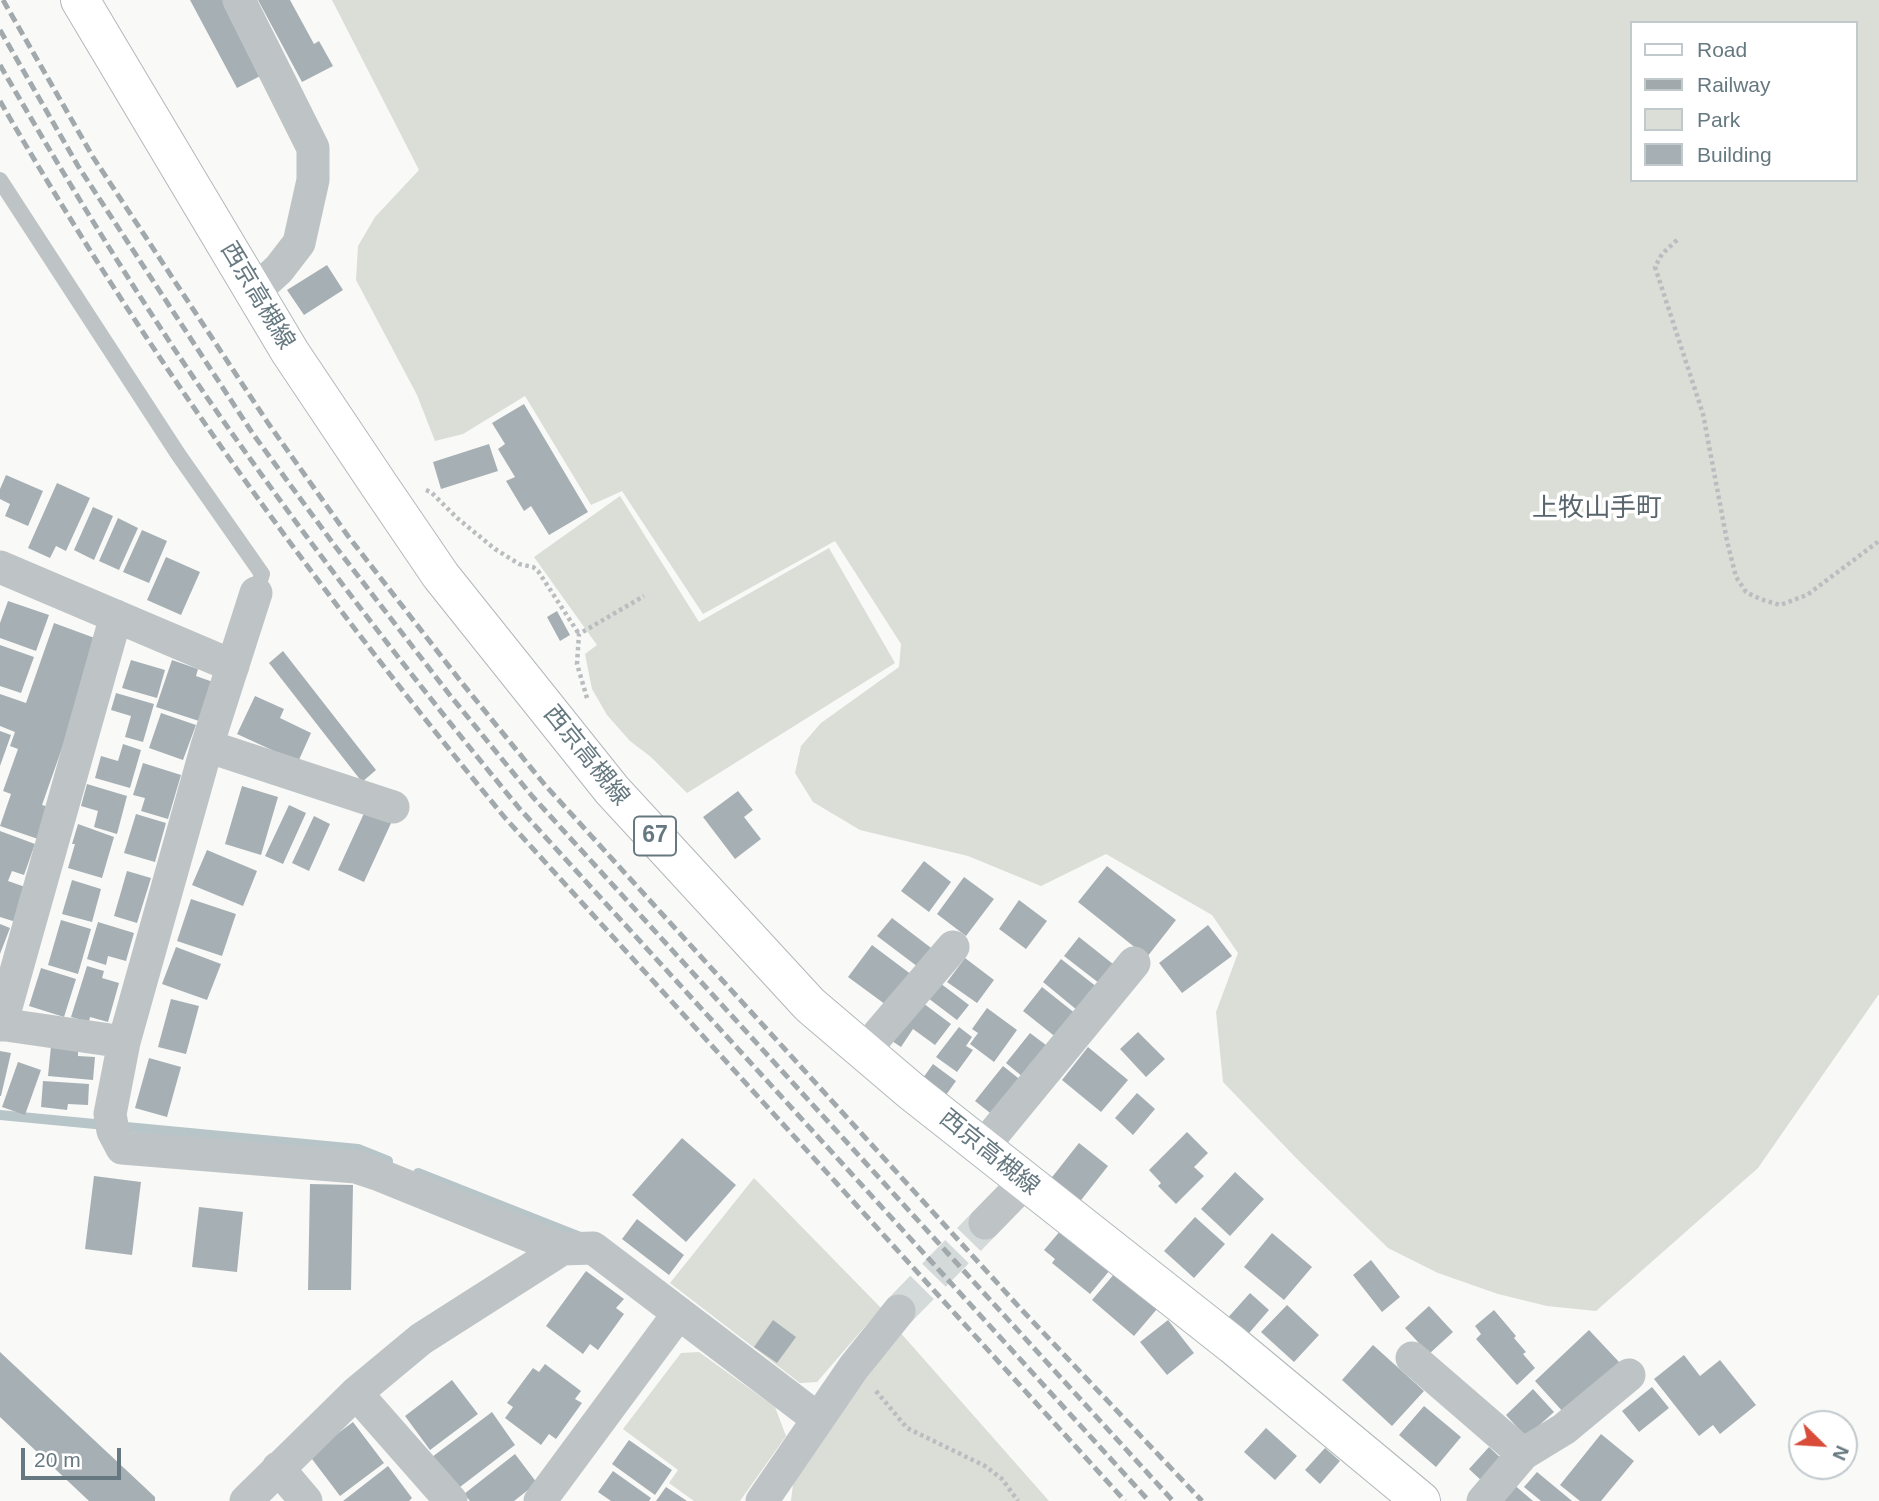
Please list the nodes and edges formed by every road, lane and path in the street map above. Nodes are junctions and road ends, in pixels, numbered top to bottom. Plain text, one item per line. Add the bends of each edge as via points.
1 (80, 0) edge
2 (239, 0) edge
3 (0, 180) edge
4 (1677, 240) dead end
5 (254, 292) junction
6 (379, 485) junction
7 (1879, 541) edge
8 (0, 567) edge
9 (256, 593) joint
10 (644, 596) dead end
11 (116, 616) junction
12 (579, 634) junction
13 (233, 666) junction
14 (591, 705) dead end
15 (207, 746) junction
16 (393, 807) dead end
17 (953, 947) dead end
18 (1134, 963) dead end
19 (1, 1025) edge
20 (124, 1042) junction
21 (864, 1051) junction
22 (982, 1147) junction
23 (1025, 1182) junction
24 (985, 1223) tunnel mouth
25 (562, 1250) junction
26 (899, 1311) tunnel mouth
27 (680, 1312) junction
28 (1412, 1359) dead end
29 (854, 1367) junction
30 (1629, 1375) dead end
31 (356, 1393) junction
32 (818, 1419) junction
33 (1523, 1454) junction
34 (278, 1468) junction
35 (246, 1501) edge
36 (306, 1501) edge
37 (451, 1501) edge
38 (540, 1501) edge
39 (762, 1501) edge
40 (1018, 1501) edge
41 (1421, 1501) edge
42 (1483, 1501) edge

1 - 5 main road, 西京高槻線 / 67
2 - 5 street via 313,148 313,180 299,243
3 - 9 lane via 262,574
4 - 7 path via 1656,267 1703,414 1730,553 1736,577 1746,592 1780,605 1807,595
5 - 6 main road, 西京高槻線 / 67
6 - 12 path via 431,492 495,549 519,564 533,566
6 - 21 main road, 西京高槻線 / 67 via 441,576 612,790 810,1005
8 - 11 street
9 - 13 street
10 - 12 path
11 - 13 street
11 - 19 street
12 - 14 path via 577,664
13 - 15 street
15 - 16 street
15 - 20 street
17 - 21 street
18 - 22 street
19 - 20 street
20 - 25 street via 112,1122 122,1148 355,1167
21 - 22 main road, 西京高槻線 / 67
22 - 23 main road, 西京高槻線 / 67
23 - 24 street
23 - 41 main road, 西京高槻線 / 67 via 1233,1345
25 - 27 street via 593,1248
25 - 31 street via 421,1339
26 - 29 street
27 - 32 street
27 - 38 street
28 - 33 street
29 - 32 street
29 - 40 path via 906,1428 985,1466
30 - 33 street via 1564,1429
31 - 34 street
31 - 37 street
32 - 39 street
33 - 42 street
34 - 35 street
34 - 36 street

